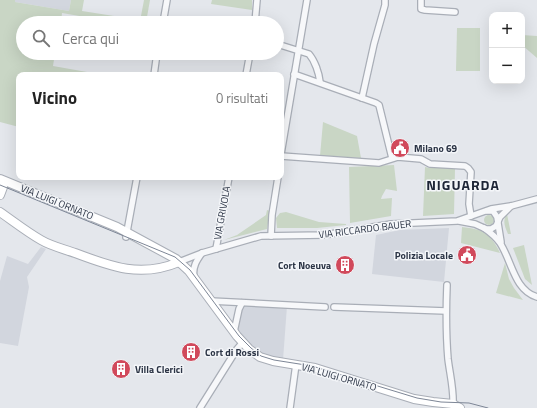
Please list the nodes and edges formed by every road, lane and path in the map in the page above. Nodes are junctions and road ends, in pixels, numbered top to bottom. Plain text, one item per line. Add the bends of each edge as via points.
1 (167, 0) edge
2 (257, 0) edge
3 (307, 0) edge
4 (385, 0) edge
5 (421, 0) edge
6 (455, 12) dead end
7 (164, 16) edge
8 (256, 16) edge
9 (284, 47) edge
10 (298, 52) junction
11 (156, 60) edge
12 (249, 60) edge
13 (154, 72) edge
14 (247, 72) edge
15 (294, 74) junction
16 (320, 82) junction
17 (362, 98) junction
18 (284, 136) edge
19 (284, 155) edge
20 (392, 158) junction
21 (0, 180) edge
22 (136, 180) edge
23 (228, 180) edge
24 (278, 180) edge
25 (0, 195) edge
26 (537, 199) edge
27 (511, 206) junction
28 (485, 211) junction
29 (0, 212) edge
30 (471, 216) junction
31 (459, 220) junction
32 (498, 222) junction
33 (484, 228) junction
34 (126, 235) junction
35 (271, 236) junction
36 (501, 245) junction
37 (216, 249) junction
38 (202, 253) junction
39 (180, 262) junction
40 (194, 277) junction
41 (447, 285) dead end
42 (537, 297) edge
43 (211, 301) junction
44 (242, 303) junction
45 (325, 307) dead end
46 (334, 307) dead end
47 (446, 312) junction
48 (234, 332) junction
49 (243, 342) junction
50 (296, 364) junction
51 (455, 407) edge
52 (200, 408) edge
53 (290, 408) edge

1 - 7 street
2 - 8 street
3 - 10 street
4 - 17 street
5 - 6 street via 421,8 425,10
9 - 10 street
10 - 15 street
10 - 16 street via 312,57
11 - 13 street
12 - 14 street
15 - 16 street
15 - 18 street
16 - 17 street
17 - 20 street via 379,105
19 - 20 street via 379,163
20 - 30 street via 467,166 470,169
21 - 25 main road, VIA LUIGI ORNATO via 3,188
21 - 34 main road, VIA LUIGI ORNATO
22 - 34 street
23 - 37 street, VIA GRIVOLA
24 - 35 street
26 - 27 street
27 - 28 street
27 - 32 street
28 - 30 street
28 - 32 street via 495,213
28 - 33 street via 479,219
29 - 39 main road via 45,242 112,267 148,269
30 - 31 street
31 - 33 street
31 - 35 street, VIA RICCARDO BAUER via 391,224 324,235
32 - 33 street via 493,228
32 - 36 street
33 - 36 street
34 - 39 main road, VIA LUIGI ORNATO
35 - 37 street, VIA RICCARDO BAUER via 261,236
36 - 42 street via 519,284
37 - 38 street, VIA RICCARDO BAUER
38 - 39 street, VIA RICCARDO BAUER
38 - 40 street via 194,268
39 - 40 main road, VIA LUIGI ORNATO
40 - 43 main road, VIA LUIGI ORNATO
41 - 47 street
43 - 44 street
43 - 48 main road, VIA LUIGI ORNATO
44 - 45 street
44 - 48 street
46 - 47 street
47 - 51 street via 448,358
48 - 49 main road, VIA LUIGI ORNATO
49 - 50 main road, VIA LUIGI ORNATO via 264,358
49 - 52 street
50 - 51 main road, VIA LUIGI ORNATO via 414,399
50 - 53 street

